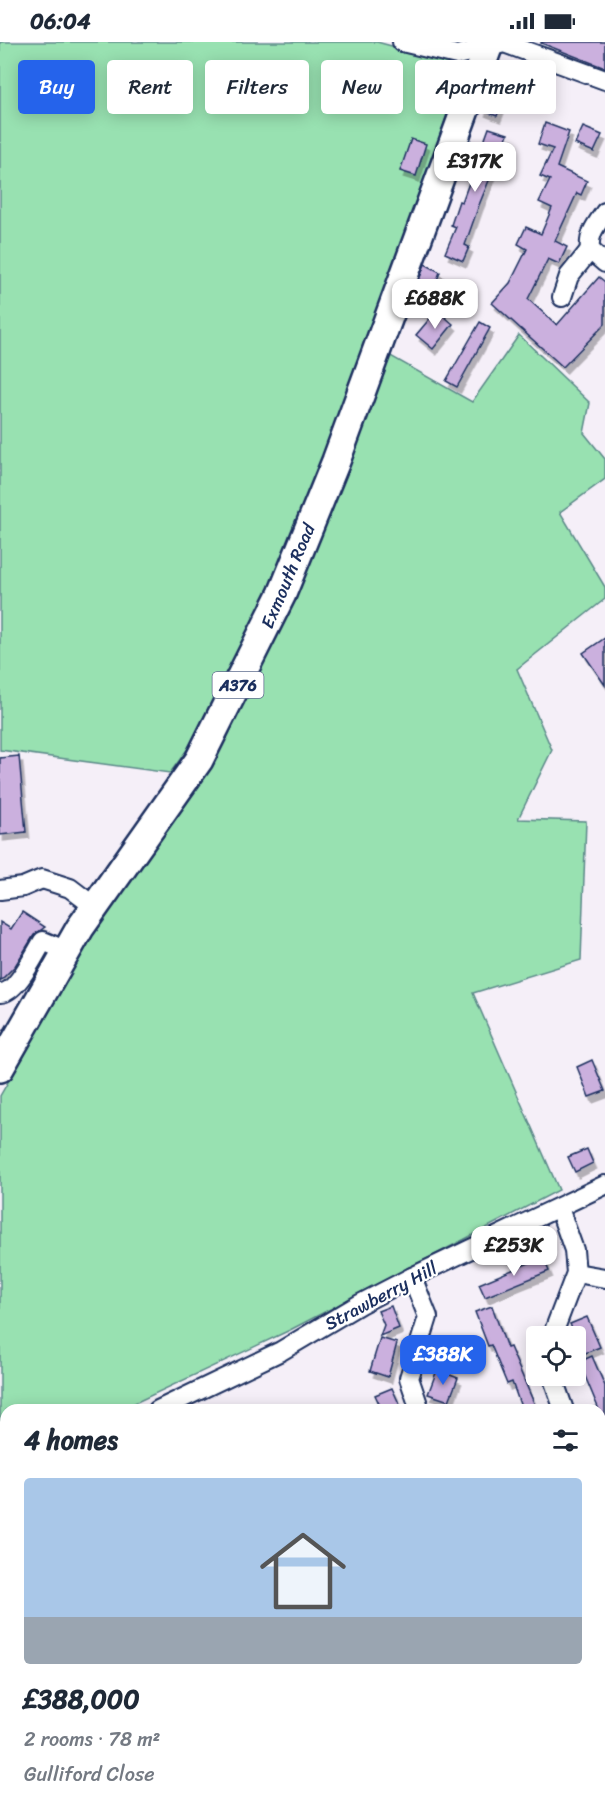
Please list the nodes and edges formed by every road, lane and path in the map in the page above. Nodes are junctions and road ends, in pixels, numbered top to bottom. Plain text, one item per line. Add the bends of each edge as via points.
1 (402, 42) edge
2 (488, 45) edge
3 (605, 80) edge
4 (605, 212) edge
5 (590, 250) junction
6 (605, 263) edge
7 (562, 297) dead end
8 (0, 890) edge
9 (95, 907) junction
10 (67, 951) junction
11 (0, 993) edge
12 (0, 1068) edge
13 (605, 1185) edge
14 (559, 1208) junction
15 (576, 1273) junction
16 (412, 1277) junction
17 (605, 1278) edge
18 (556, 1326) edge
19 (556, 1386) edge
20 (171, 1404) edge
21 (418, 1404) edge
22 (562, 1404) edge

1 - 2 street via 457,55
2 - 3 street via 504,43
2 - 9 highway, Exmouth Road / A376 via 336,461 282,594 199,760
4 - 5 street via 588,241
5 - 6 street
5 - 7 street via 569,276
8 - 9 street via 42,879 70,888
9 - 10 highway, Exmouth Road / A376
10 - 11 street via 43,941 17,983
10 - 12 highway, Exmouth Road / A376
13 - 14 street, Strawberry Hill
14 - 15 street via 574,1250
14 - 16 street, Strawberry Hill
15 - 17 street
15 - 18 street
16 - 20 street, Strawberry Hill via 281,1351
16 - 21 street via 428,1317 409,1378
19 - 22 street

